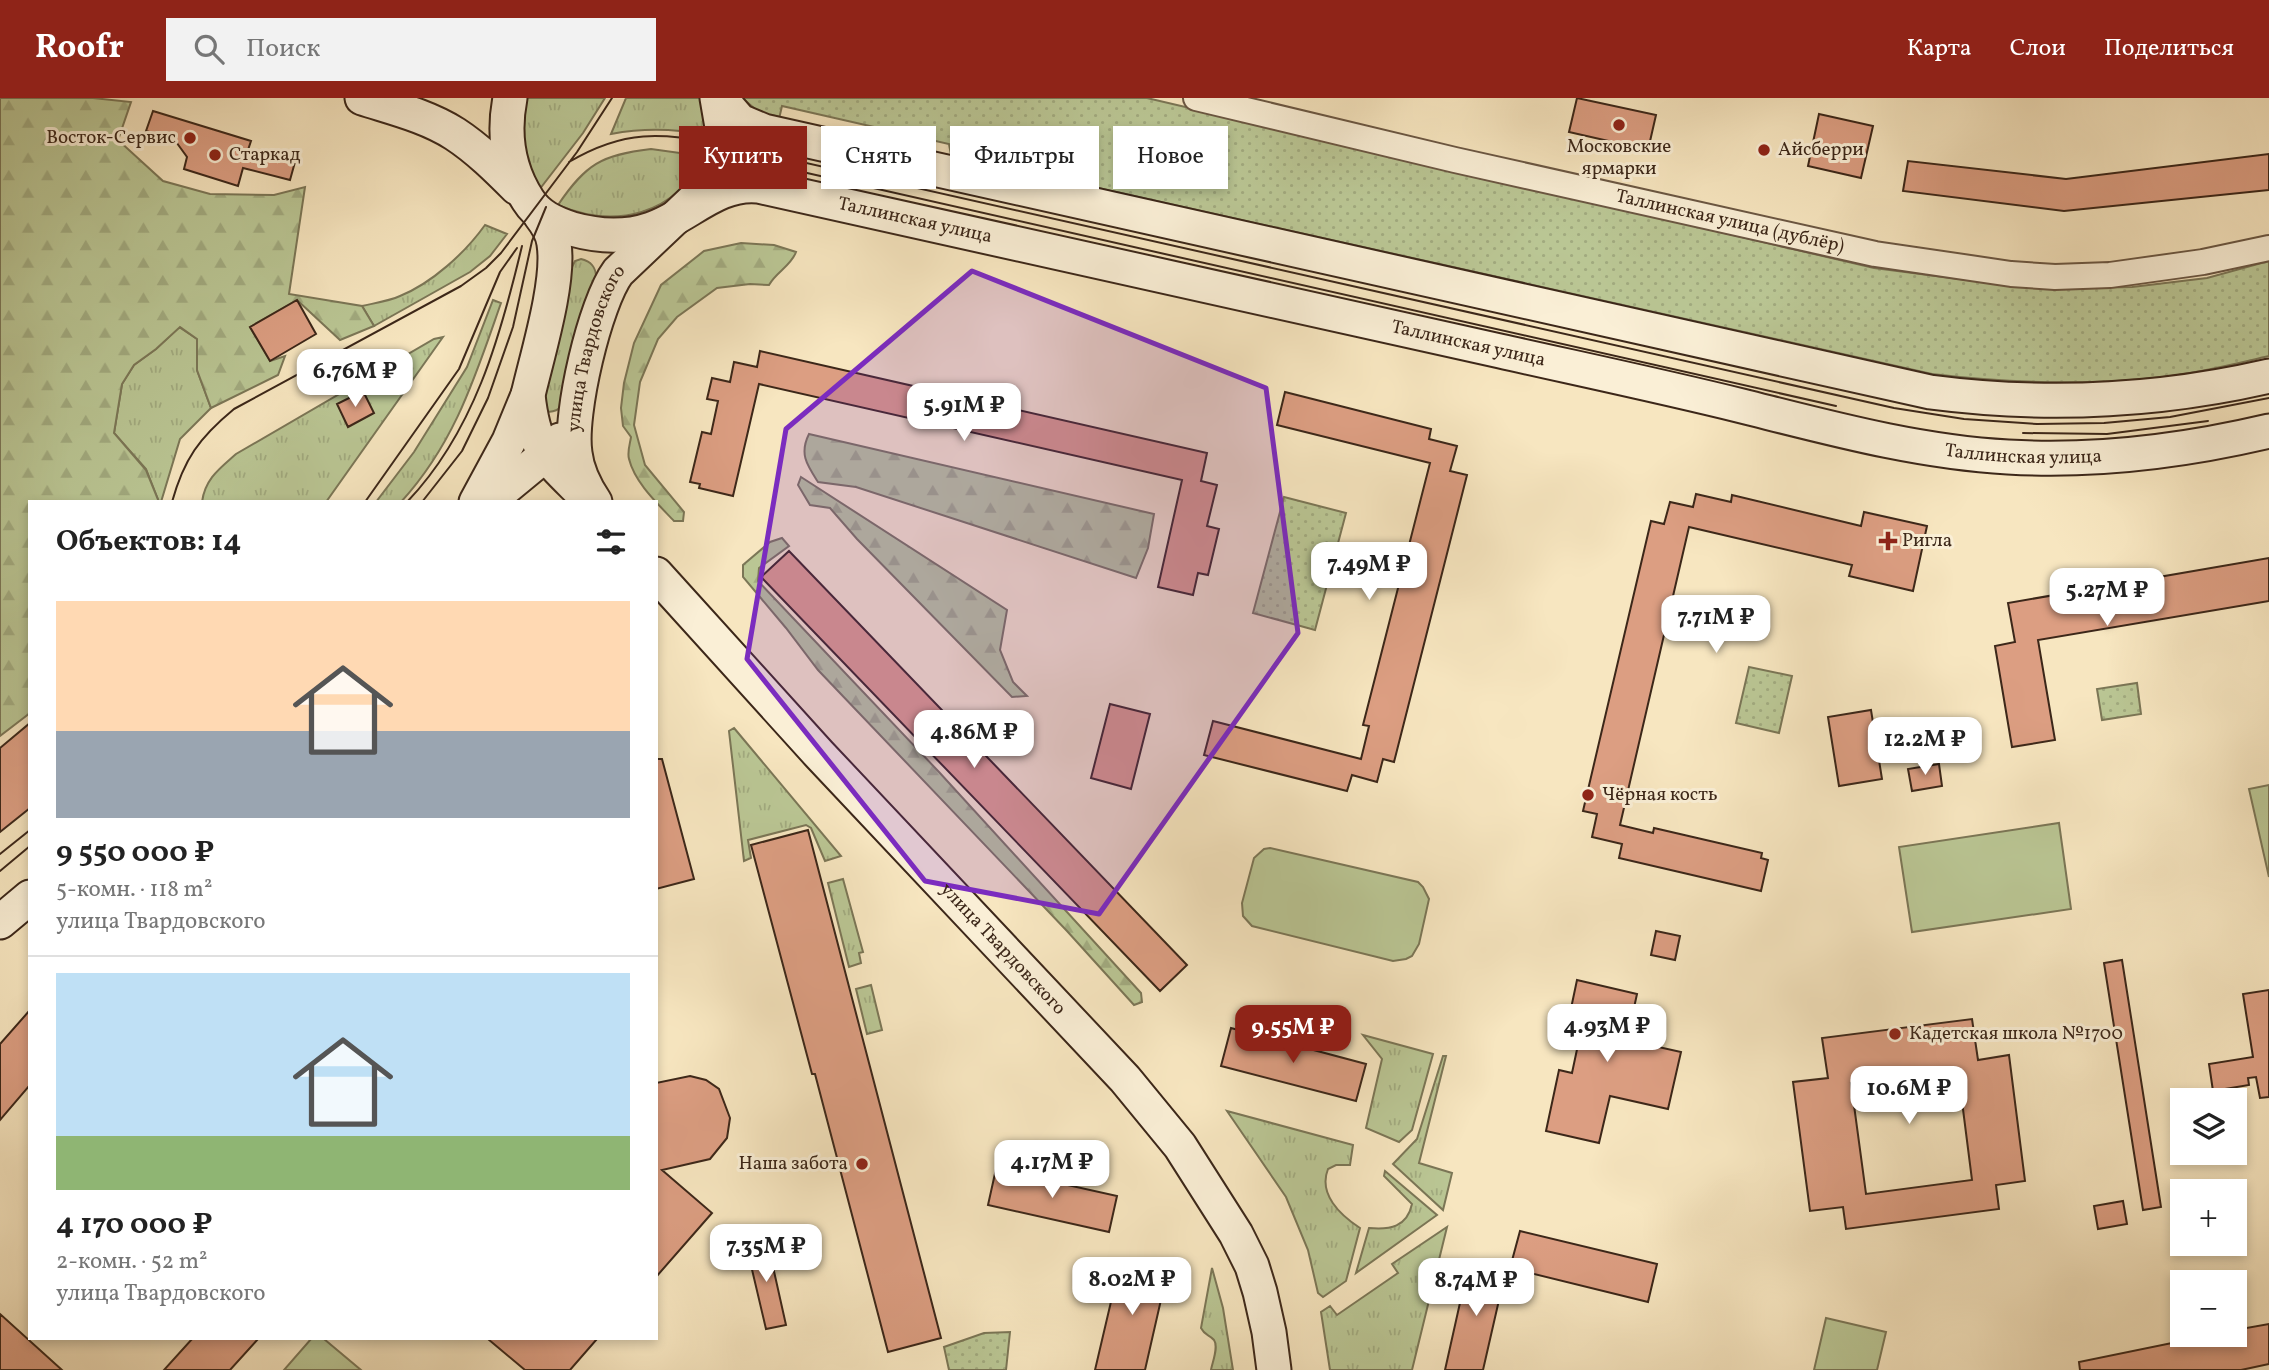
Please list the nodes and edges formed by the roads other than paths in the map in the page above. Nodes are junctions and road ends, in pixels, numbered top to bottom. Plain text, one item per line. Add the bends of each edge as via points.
1 (362, 98) edge
2 (510, 98) edge
3 (719, 98) edge
4 (1196, 98) edge
5 (532, 205) junction
6 (677, 215) junction
7 (2269, 248) edge
8 (2269, 376) edge
9 (528, 395) junction
10 (576, 405) junction
11 (2269, 431) edge
12 (545, 456) junction
13 (477, 500) edge
14 (490, 500) edge
15 (591, 500) edge
16 (592, 500) edge
17 (658, 576) edge
18 (28, 899) edge
19 (0, 922) edge
20 (1274, 1370) edge

1 - 5 main road, Таллинская улица via 423,118 456,135
2 - 5 main road via 508,152 514,174
3 - 6 main road, Таллинская улица via 723,133 718,165 705,188
3 - 8 main road, Таллинская улица via 740,121 764,131 1898,386 1996,400 2071,402 2181,394
4 - 7 street, Таллинская улица (дублёр) via 1875,254 2011,274 2090,277
5 - 6 main road, Таллинская улица via 573,229 606,235 652,229
5 - 9 main road, улица Твардовского via 549,228 555,260
6 - 10 main road, улица Твардовского via 608,286
6 - 11 main road, Таллинская улица via 726,189 758,186 1270,298 1891,443 2041,458 2175,449
9 - 12 main road, улица Твардовского via 533,429
9 - 13 main road
10 - 12 main road via 567,430
10 - 16 main road, улица Твардовского via 576,459
12 - 14 main road
12 - 15 main road, улица Твардовского
17 - 20 main road, улица Твардовского via 1171,1134 1252,1266
18 - 19 main road

